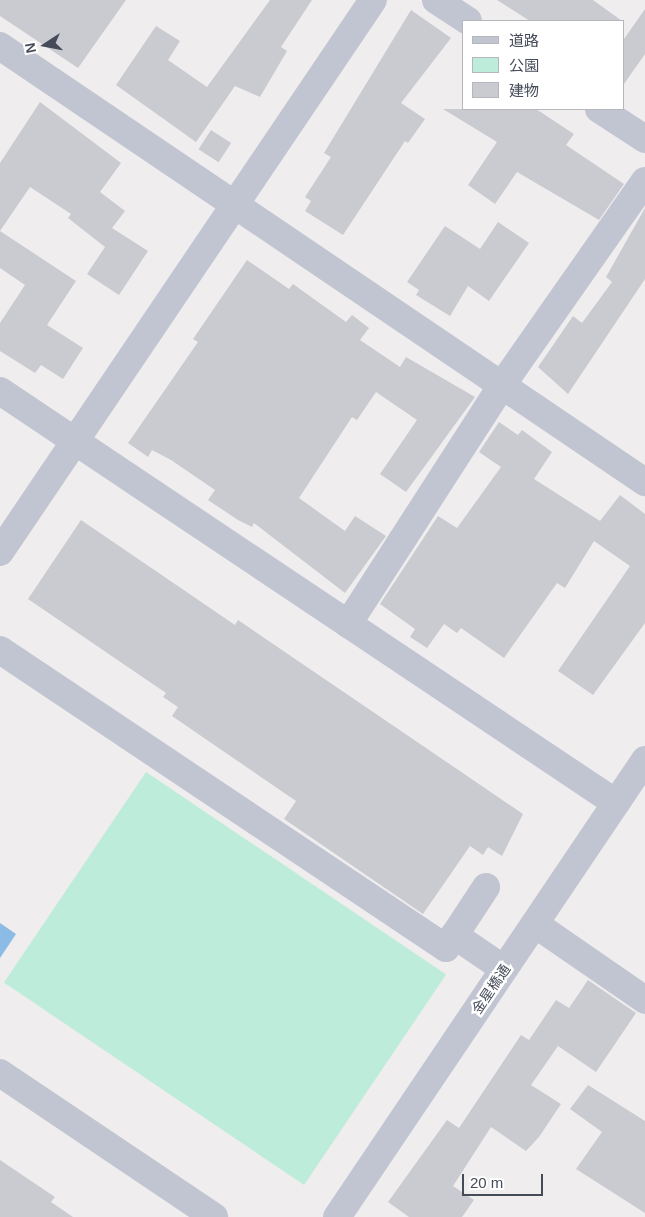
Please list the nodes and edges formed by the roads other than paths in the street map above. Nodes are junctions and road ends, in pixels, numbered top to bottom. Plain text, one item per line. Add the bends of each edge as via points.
1 (373, 0) edge
2 (436, 0) edge
3 (466, 20) edge
4 (0, 46) edge
5 (601, 110) edge
6 (645, 139) edge
7 (645, 181) edge
8 (234, 205) junction
9 (502, 386) junction
10 (0, 391) edge
11 (74, 441) junction
12 (645, 482) edge
13 (0, 552) edge
14 (348, 624) junction
15 (0, 650) edge
16 (645, 760) edge
17 (616, 803) junction
18 (486, 887) dead end
19 (535, 924) junction
20 (454, 935) junction
21 (504, 969) junction
22 (645, 1000) edge
23 (0, 1072) edge
24 (214, 1217) edge
25 (337, 1217) edge

1 - 8 street
2 - 3 street
4 - 8 street
5 - 6 street
7 - 9 street
8 - 9 street
8 - 11 street
9 - 12 street
9 - 14 street
10 - 11 street
11 - 13 street
11 - 14 street
14 - 17 street
15 - 20 street via 446,948
16 - 17 street, 金星橋通
17 - 19 street, 金星橋通
18 - 20 street
19 - 21 street, 金星橋通
19 - 22 street
20 - 21 street
21 - 25 street, 金星橋通
23 - 24 street

